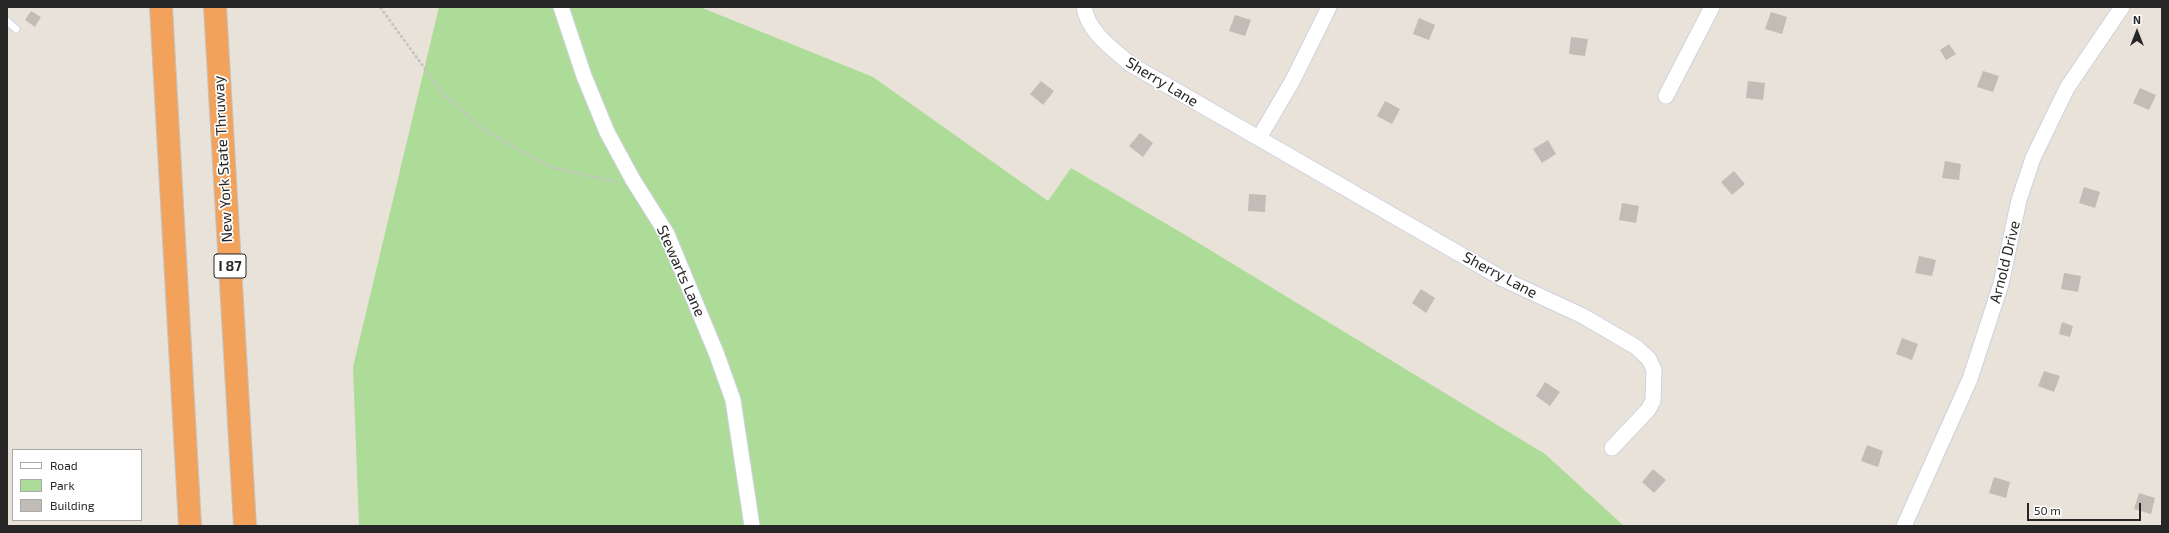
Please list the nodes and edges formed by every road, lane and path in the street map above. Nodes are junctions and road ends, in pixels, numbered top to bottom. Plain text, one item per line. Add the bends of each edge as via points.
1 (161, 7) edge
2 (215, 7) edge
3 (380, 7) edge
4 (561, 7) edge
5 (1084, 7) edge
6 (1330, 7) edge
7 (1712, 7) edge
8 (2122, 7) edge
9 (7, 21) edge
10 (16, 28) dead end
11 (1666, 96) dead end
12 (1258, 138) junction
13 (637, 186) junction
14 (1612, 448) dead end
15 (190, 526) edge
16 (245, 526) edge
17 (752, 526) edge
18 (1904, 526) edge

1 - 15 highway
2 - 16 highway, New York State Thruway / I 87
3 - 13 path via 444,95 483,128 550,166
4 - 13 street, Stewarts Lane via 584,76 607,132
5 - 12 street, Sherry Lane via 1086,17 1096,34 1130,64
6 - 12 street via 1293,80
7 - 11 street
8 - 18 street, Arnold Drive via 2067,88 2033,158 2019,200 2001,284 1970,379
9 - 10 lane
12 - 14 street, Sherry Lane via 1503,279 1583,316 1636,347 1649,359 1654,370 1653,401 1648,410
13 - 17 street, Stewarts Lane via 667,234 733,400

